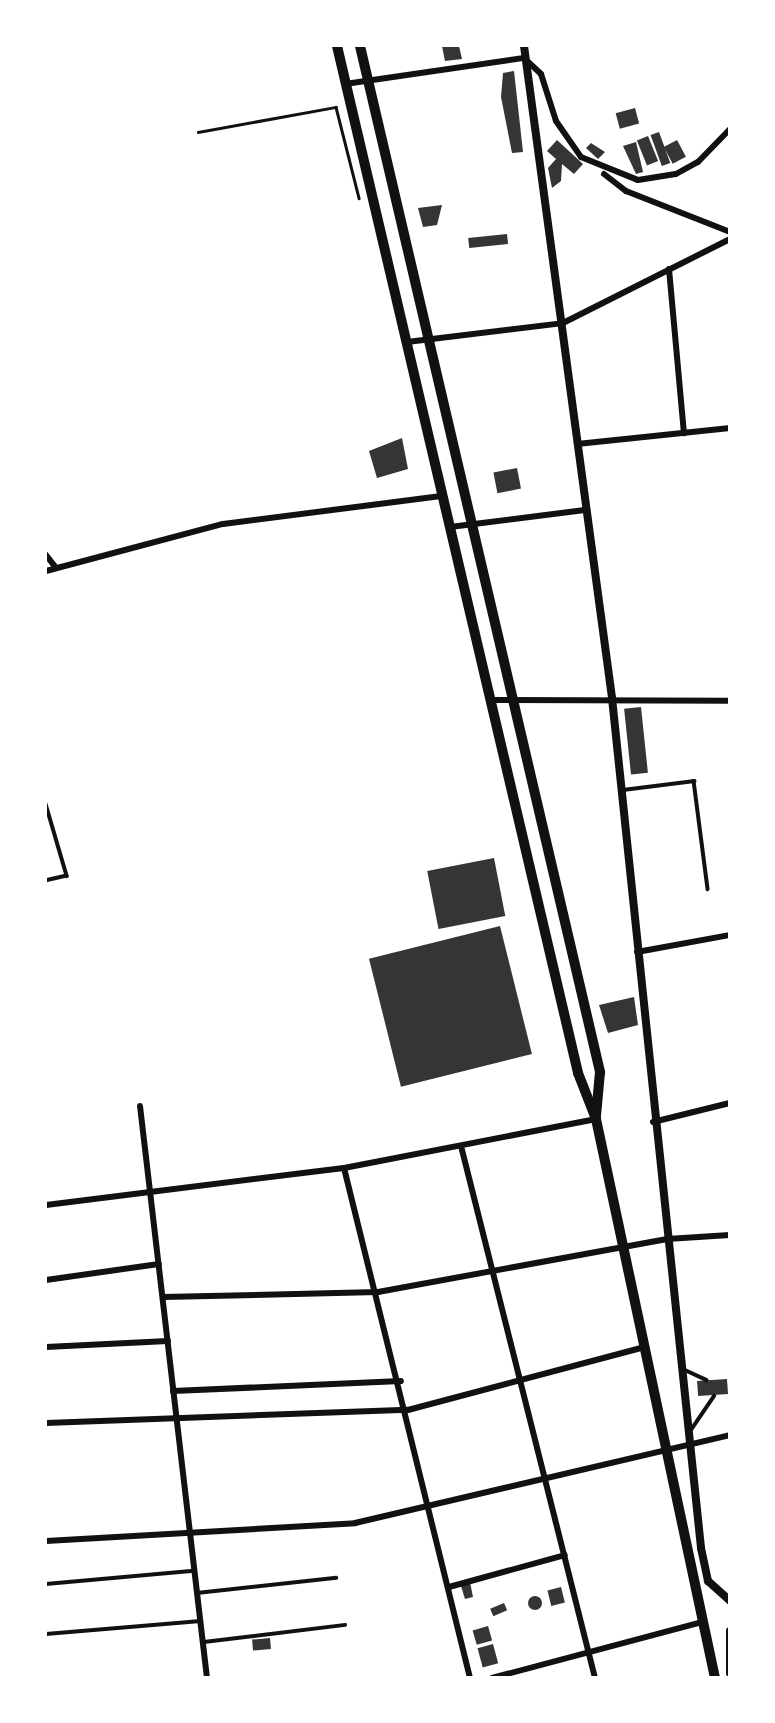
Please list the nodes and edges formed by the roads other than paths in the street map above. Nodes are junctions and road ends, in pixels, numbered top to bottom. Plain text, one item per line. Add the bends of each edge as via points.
1 (337, 46) edge
2 (359, 46) edge
3 (524, 46) edge
4 (524, 58) junction
5 (368, 79) junction
6 (345, 84) junction
7 (730, 129) edge
8 (597, 168) junction
9 (730, 232) edge
10 (730, 239) edge
11 (669, 270) junction
12 (563, 323) junction
13 (425, 337) junction
14 (407, 342) junction
15 (730, 428) edge
16 (684, 433) junction
17 (577, 444) junction
18 (443, 496) junction
19 (586, 510) junction
20 (469, 523) junction
21 (450, 527) junction
22 (46, 555) edge
23 (56, 568) junction
24 (46, 571) edge
25 (511, 698) junction
26 (612, 698) junction
27 (491, 700) junction
28 (730, 701) edge
29 (621, 790) junction
30 (46, 804) edge
31 (47, 814) edge
32 (46, 881) edge
33 (708, 890) dead end
34 (729, 937) edge
35 (635, 953) junction
36 (575, 966) junction
37 (555, 971) junction
38 (730, 1103) edge
39 (141, 1106) dead end
40 (596, 1119) junction
41 (653, 1122) junction
42 (461, 1146) junction
43 (344, 1168) junction
44 (151, 1192) junction
45 (46, 1205) edge
46 (730, 1235) edge
47 (667, 1239) junction
48 (623, 1249) junction
49 (159, 1264) junction
50 (494, 1275) junction
51 (46, 1280) edge
52 (378, 1292) junction
53 (163, 1297) junction
54 (168, 1341) junction
55 (46, 1347) edge
56 (644, 1348) junction
57 (682, 1368) junction
58 (707, 1380) dead end
59 (401, 1381) junction
60 (522, 1382) junction
61 (173, 1391) junction
62 (714, 1395) dead end
63 (408, 1410) junction
64 (176, 1419) junction
65 (46, 1423) edge
66 (690, 1432) junction
67 (730, 1435) edge
68 (691, 1443) junction
69 (666, 1448) junction
70 (546, 1476) junction
71 (431, 1508) junction
72 (190, 1535) junction
73 (46, 1541) edge
74 (565, 1555) junction
75 (194, 1571) junction
76 (336, 1578) dead end
77 (46, 1584) edge
78 (449, 1587) junction
79 (197, 1593) junction
80 (730, 1601) edge
81 (200, 1621) junction
82 (703, 1622) junction
83 (345, 1625) dead end
84 (730, 1631) edge
85 (46, 1634) edge
86 (202, 1642) junction
87 (588, 1652) junction
88 (730, 1673) edge
89 (207, 1678) edge
90 (470, 1678) edge
91 (492, 1678) edge
92 (595, 1678) edge
93 (715, 1678) edge

1 - 6 main road
2 - 5 main road
3 - 4 street
4 - 5 street
4 - 8 street via 541,74 566,141
4 - 12 street
5 - 6 street
5 - 13 main road
6 - 14 main road
7 - 8 street via 676,174 638,180
8 - 9 street via 626,191
10 - 11 street
11 - 12 street
11 - 16 street
12 - 13 street
12 - 17 street
13 - 14 street
13 - 20 main road
14 - 18 main road
15 - 16 street
16 - 17 street
17 - 19 street
18 - 21 main road
18 - 23 street via 223,524
19 - 20 street
19 - 26 street
20 - 21 street
20 - 25 main road
21 - 27 main road
22 - 23 street
23 - 24 street
25 - 26 street
25 - 27 street
25 - 36 main road
26 - 28 street
26 - 29 street
27 - 37 main road
29 - 33 lane via 694,781
29 - 35 street
30 - 31 lane
31 - 32 lane via 67,876
34 - 35 street
35 - 41 street
36 - 37 main road
36 - 40 main road via 600,1072
37 - 40 main road
38 - 41 street
39 - 44 street
40 - 42 street
40 - 48 main road
41 - 47 street
42 - 43 street
42 - 50 street
43 - 44 street
43 - 52 street
44 - 45 street
44 - 49 street
46 - 47 street
47 - 48 street
47 - 57 street
48 - 50 street
48 - 56 main road
49 - 51 street
49 - 53 street
50 - 52 street
50 - 60 street
52 - 53 street
52 - 59 street
53 - 54 street
54 - 55 street
54 - 61 street
56 - 60 street
56 - 69 main road
57 - 58 lane
57 - 66 street
59 - 61 street
59 - 63 street
60 - 63 street
60 - 70 street
61 - 64 street
62 - 66 lane
63 - 64 street
63 - 71 street
64 - 65 street
64 - 72 street
66 - 68 street
67 - 68 street
68 - 69 street
68 - 80 street via 704,1567 714,1590
69 - 70 street
69 - 82 main road
70 - 71 street
70 - 74 street
71 - 72 street via 355,1523
71 - 78 street
72 - 73 street
72 - 75 street
74 - 78 street
74 - 87 street
75 - 77 lane
75 - 79 street
76 - 79 lane
78 - 90 street
79 - 81 street
81 - 85 lane
81 - 86 street
82 - 87 street
82 - 93 main road
83 - 86 lane
84 - 88 street
86 - 89 street
87 - 91 street
87 - 92 street

